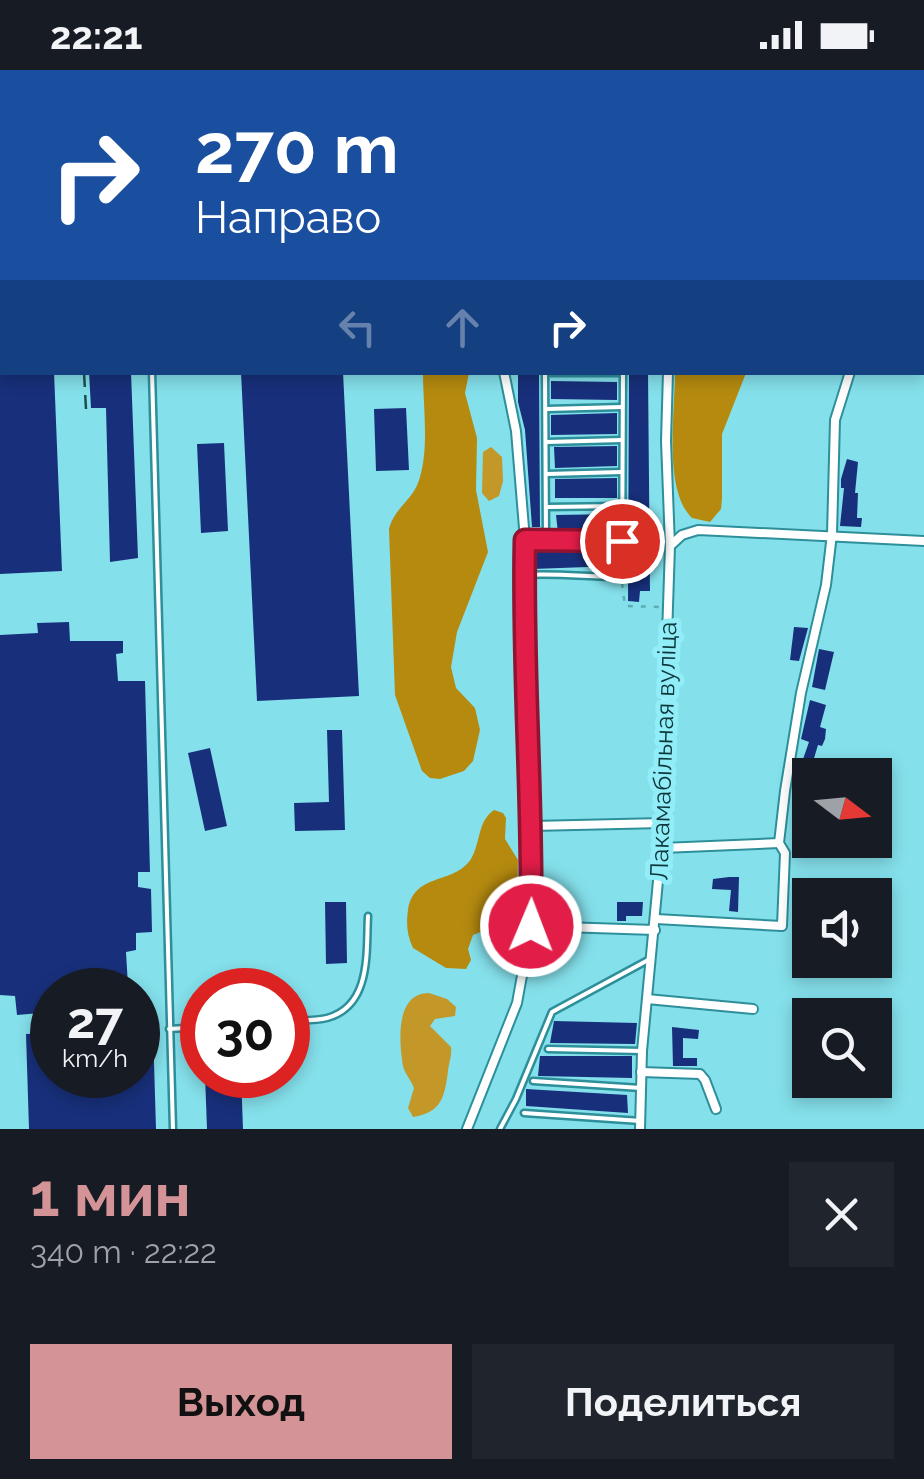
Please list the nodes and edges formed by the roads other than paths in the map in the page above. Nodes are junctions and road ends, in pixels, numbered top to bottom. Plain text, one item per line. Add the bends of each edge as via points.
1 (152, 375) edge
2 (505, 375) edge
3 (545, 375) edge
4 (622, 375) edge
5 (668, 375) edge
6 (849, 375) edge
7 (622, 407) junction
8 (545, 408) junction
9 (622, 440) junction
10 (546, 442) junction
11 (622, 472) junction
12 (546, 474) junction
13 (622, 506) junction
14 (546, 507) junction
15 (832, 534) junction
16 (546, 538) junction
17 (525, 540) junction
18 (622, 541) junction
19 (924, 541) edge
20 (670, 546) junction
21 (524, 574) junction
22 (662, 822) junction
23 (532, 826) junction
24 (779, 843) junction
25 (662, 848) junction
26 (368, 916) dead end
27 (656, 924) junction
28 (531, 926) junction
29 (650, 960) junction
30 (647, 1000) junction
31 (754, 1009) dead end
32 (310, 1019) edge
33 (180, 1028) edge
34 (169, 1029) junction
35 (548, 1049) dead end
36 (642, 1051) junction
37 (641, 1072) junction
38 (533, 1081) dead end
39 (641, 1088) junction
40 (716, 1109) dead end
41 (524, 1113) dead end
42 (641, 1125) edge
43 (173, 1129) edge
44 (467, 1129) edge
45 (500, 1129) edge

1 - 34 lane
2 - 17 street
3 - 8 lane
4 - 7 lane
5 - 20 street, Лакамабільная вуліца
6 - 15 street via 834,420
7 - 8 lane
7 - 9 lane
8 - 10 lane
9 - 10 lane
9 - 11 lane
10 - 12 lane
11 - 12 lane
11 - 13 lane
12 - 14 lane
13 - 14 lane
13 - 18 lane
14 - 16 lane
15 - 19 street
15 - 20 street via 698,530
15 - 24 street
16 - 17 lane
16 - 18 lane
17 - 21 street
18 - 21 lane via 622,577
20 - 22 street, Лакамабільная вуліца
21 - 23 street
22 - 23 street
22 - 25 street, Лакамабільная вуліца
23 - 28 street
24 - 25 street
24 - 27 street via 785,852 782,926
25 - 27 street, Лакамабільная вуліца
26 - 32 lane via 365,982 348,1006 329,1018
27 - 28 street
27 - 29 street, Лакамабільная вуліца
28 - 44 street via 517,1003
29 - 30 street, Лакамабільная вуліца
29 - 45 lane via 552,1012
30 - 31 street
30 - 36 street, Лакамабільная вуліца
33 - 34 lane
34 - 43 lane
35 - 36 lane
36 - 37 street, Лакамабільная вуліца
37 - 39 street, Лакамабільная вуліца
37 - 40 street via 700,1074
38 - 39 lane
39 - 42 street, Лакамабільная вуліца
41 - 42 lane

